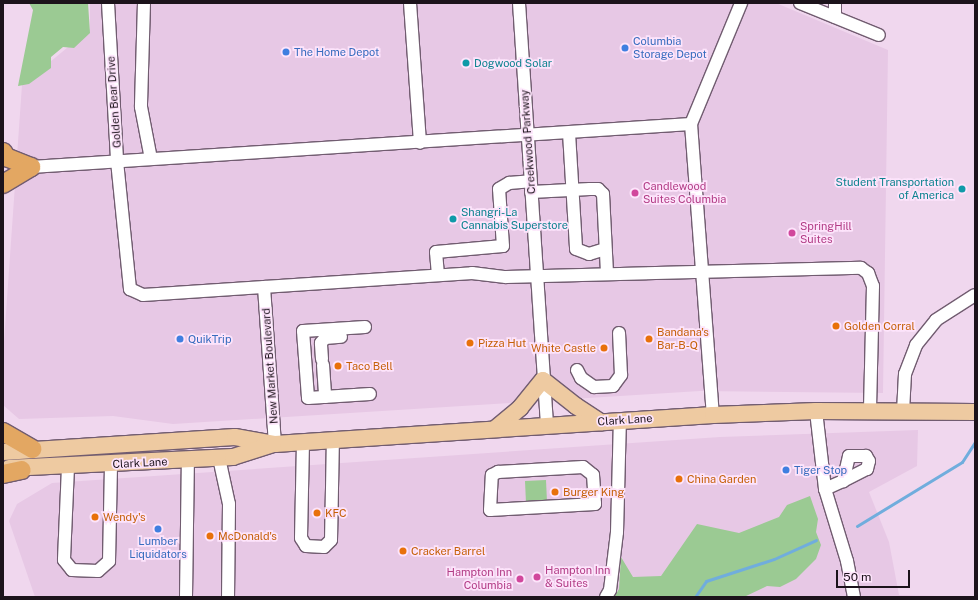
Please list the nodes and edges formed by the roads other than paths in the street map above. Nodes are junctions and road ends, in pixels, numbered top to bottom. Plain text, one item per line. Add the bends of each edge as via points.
1 (108, 3) edge
2 (144, 3) edge
3 (410, 3) edge
4 (519, 3) edge
5 (741, 3) edge
6 (800, 3) edge
7 (835, 3) edge
8 (835, 17) junction
9 (879, 35) dead end
10 (691, 124) junction
11 (569, 133) junction
12 (527, 136) junction
13 (420, 143) junction
14 (3, 152) edge
15 (151, 159) junction
16 (117, 161) junction
17 (31, 167) junction
18 (3, 184) edge
19 (530, 187) junction
20 (572, 190) junction
21 (605, 249) junction
22 (702, 270) junction
23 (607, 273) junction
24 (438, 275) junction
25 (536, 275) junction
26 (264, 288) junction
27 (975, 295) edge
28 (619, 333) dead end
29 (577, 370) dead end
30 (543, 380) junction
31 (370, 394) dead end
32 (325, 397) junction
33 (816, 411) junction
34 (870, 411) junction
35 (903, 412) junction
36 (975, 412) edge
37 (713, 415) junction
38 (620, 421) junction
39 (601, 422) junction
40 (547, 425) junction
41 (495, 429) junction
42 (3, 432) edge
43 (333, 440) junction
44 (303, 442) junction
45 (275, 444) junction
46 (33, 448) junction
47 (3, 452) edge
48 (219, 458) junction
49 (188, 460) junction
50 (111, 464) junction
51 (68, 467) junction
52 (3, 468) edge
53 (22, 470) junction
54 (550, 470) joint
55 (3, 474) edge
56 (842, 481) dead end
57 (825, 489) junction
58 (186, 597) edge
59 (228, 597) edge
60 (606, 597) edge
61 (854, 597) edge

1 - 16 street, Golden Bear Drive
2 - 15 street via 141,107
3 - 13 street
4 - 12 street, Creekwood Parkway
5 - 10 street
6 - 8 street
7 - 8 street
8 - 9 street
10 - 11 street
10 - 22 street
11 - 12 street
11 - 20 street
12 - 13 street
12 - 19 street, Creekwood Parkway
13 - 15 street
14 - 17 highway via 6,157
15 - 16 street
16 - 17 street, Golden Bear Drive
16 - 26 street via 130,289 143,295
17 - 18 highway
19 - 20 street
19 - 24 street via 509,183 499,189 504,246 436,252
19 - 25 street, Creekwood Parkway
20 - 21 street via 598,189 603,194
20 - 21 street via 576,249 588,254
21 - 23 street
22 - 23 street
22 - 34 street via 853,267 868,273 873,286
22 - 37 street
23 - 25 street
24 - 25 street
24 - 26 street
25 - 30 street, Creekwood Parkway
26 - 45 street, New Market Boulevard
27 - 35 street via 936,320 916,344 905,374
28 - 29 street via 621,375 613,386 594,387 581,378
30 - 39 main road
30 - 40 street, Creekwood Parkway
30 - 41 main road via 520,408
31 - 32 street
32 - 32 street via 308,398 303,331 366,331 325,338 321,342
33 - 34 main road, Clark Lane
33 - 37 main road, Clark Lane
33 - 57 street
34 - 35 main road, Clark Lane
35 - 36 main road, Clark Lane
37 - 38 main road, Clark Lane
38 - 39 main road, Clark Lane
38 - 60 street via 617,532 610,590
39 - 40 main road, Clark Lane
40 - 41 main road, Clark Lane
41 - 43 main road, Clark Lane
42 - 46 highway
43 - 44 main road, Clark Lane
43 - 44 street via 331,540 324,547 306,546 301,538
44 - 45 main road, Clark Lane
45 - 46 main road, Clark Lane via 235,437
45 - 48 main road, Clark Lane via 233,457
46 - 47 main road, Clark Lane
48 - 49 main road, Clark Lane
48 - 59 street via 229,504
49 - 50 main road, Clark Lane
49 - 58 street
50 - 51 main road, Clark Lane
50 - 51 street via 109,561 98,572 72,570 64,560
51 - 53 main road, Clark Lane
52 - 53 main road, Clark Lane
53 - 55 highway
54 - 54 street via 498,472 492,475 490,510 595,504 593,475 590,470
56 - 57 street
57 - 61 street via 847,561

